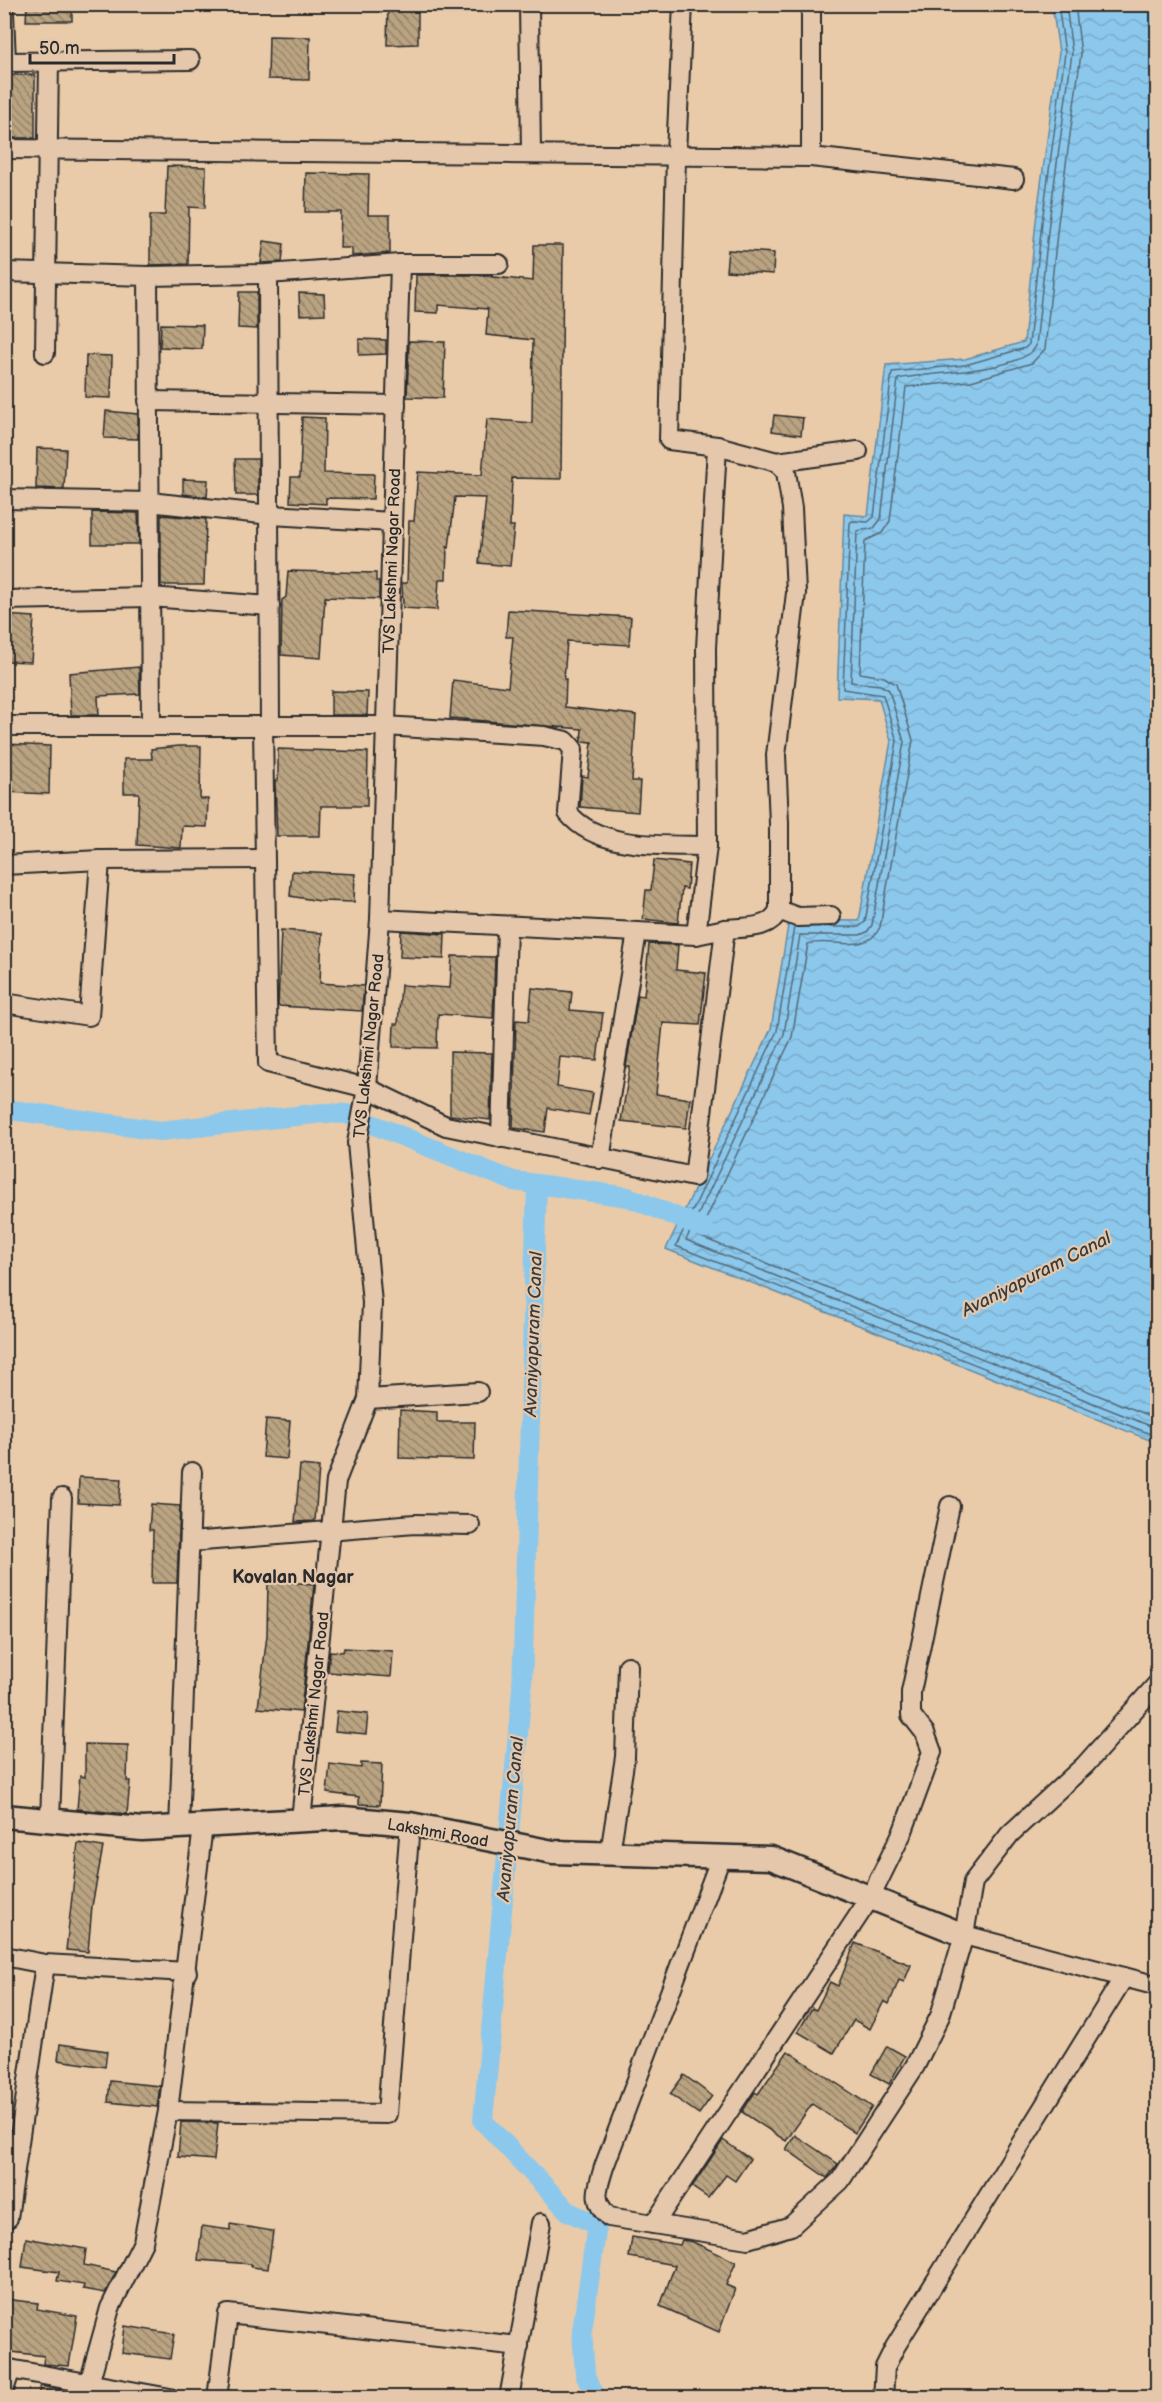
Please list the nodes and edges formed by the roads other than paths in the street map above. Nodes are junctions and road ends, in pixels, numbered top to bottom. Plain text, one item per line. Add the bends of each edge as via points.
1 (529, 4) edge
2 (683, 4) edge
3 (811, 4) edge
4 (4, 13) edge
5 (190, 60) dead end
6 (49, 61) junction
7 (4, 149) edge
8 (46, 149) junction
9 (531, 153) junction
10 (676, 154) junction
11 (811, 157) junction
12 (1014, 178) dead end
13 (400, 264) junction
14 (499, 264) dead end
15 (4, 273) edge
16 (44, 273) junction
17 (268, 274) junction
18 (148, 276) junction
19 (45, 354) dead end
20 (148, 401) junction
21 (270, 404) junction
22 (396, 405) junction
23 (717, 446) junction
24 (858, 451) dead end
25 (777, 462) junction
26 (4, 499) edge
27 (149, 502) junction
28 (271, 515) junction
29 (392, 522) junction
30 (150, 597) junction
31 (4, 600) edge
32 (270, 606) junction
33 (4, 726) edge
34 (151, 726) junction
35 (266, 726) junction
36 (386, 726) junction
37 (707, 846) junction
38 (264, 859) junction
39 (100, 860) junction
40 (4, 865) edge
41 (779, 910) junction
42 (831, 916) dead end
43 (380, 919) junction
44 (507, 926) junction
45 (725, 929) junction
46 (637, 932) junction
47 (696, 935) junction
48 (4, 1004) edge
49 (367, 1088) junction
50 (501, 1138) junction
51 (600, 1159) junction
52 (478, 1392) dead end
53 (368, 1399) junction
54 (192, 1472) dead end
55 (62, 1498) dead end
56 (950, 1506) dead end
57 (470, 1525) dead end
58 (331, 1532) junction
59 (190, 1542) junction
60 (628, 1666) dead end
61 (1158, 1683) edge
62 (4, 1816) edge
63 (50, 1820) junction
64 (301, 1820) junction
65 (410, 1824) junction
66 (203, 1826) junction
67 (179, 1828) junction
68 (610, 1854) junction
69 (721, 1857) junction
70 (870, 1898) junction
71 (964, 1935) junction
72 (4, 1956) edge
73 (45, 1964) junction
74 (187, 1972) junction
75 (1124, 1977) junction
76 (1158, 1986) edge
77 (168, 2111) junction
78 (8, 2218) dead end
79 (541, 2223) dead end
80 (654, 2224) junction
81 (519, 2346) junction
82 (8, 2368) edge
83 (4, 2390) edge
84 (87, 2390) edge
85 (170, 2397) edge
86 (217, 2397) edge
87 (509, 2397) edge
88 (883, 2397) edge

1 - 9 street
2 - 10 street
3 - 11 street
4 - 6 street via 6,62
5 - 6 street
6 - 8 street
7 - 8 street
8 - 9 street
8 - 16 street
9 - 10 street
10 - 11 street
10 - 23 street via 669,440
11 - 12 street
13 - 14 street
13 - 17 street
13 - 22 street, TVS Lakshmi Nagar Road
15 - 16 street
16 - 18 street
16 - 19 street
17 - 18 street
17 - 21 street
18 - 20 street
20 - 21 street
20 - 27 street
21 - 22 street
21 - 28 street
22 - 29 street, TVS Lakshmi Nagar Road
23 - 25 street
23 - 37 street via 706,648
24 - 25 street
25 - 41 street via 786,472 792,508 796,593 776,755
26 - 27 street
27 - 28 street
27 - 30 street
28 - 29 street
28 - 32 street
29 - 36 street, TVS Lakshmi Nagar Road
30 - 31 street
30 - 32 street
30 - 34 street
32 - 35 street
33 - 34 street
34 - 35 street
35 - 36 street
35 - 38 street
36 - 37 street via 544,736 566,741 573,749 568,813 578,825 612,838 648,845
36 - 43 street, TVS Lakshmi Nagar Road
37 - 47 street
38 - 39 street
38 - 49 street via 268,1063
39 - 40 street
39 - 48 street via 89,1016
41 - 42 street via 797,917
41 - 45 street via 774,920 766,924
43 - 44 street
43 - 49 street, TVS Lakshmi Nagar Road
44 - 46 street
44 - 50 street
45 - 47 street
45 - 51 street via 694,1177
46 - 47 street
46 - 51 street
49 - 50 street via 446,1126
49 - 53 street, TVS Lakshmi Nagar Road via 357,1143 372,1304
50 - 51 street
52 - 53 street
53 - 58 street, TVS Lakshmi Nagar Road via 336,1481
54 - 59 street
55 - 63 street
56 - 70 street via 911,1692 911,1715 925,1733 932,1752 903,1831
57 - 58 street via 415,1524
58 - 59 street
58 - 64 street, TVS Lakshmi Nagar Road
59 - 67 street
60 - 68 street via 625,1757
61 - 71 street via 1085,1765 1011,1834 973,1882
62 - 63 street, Lakshmi Road
63 - 67 street, Lakshmi Road via 142,1829
64 - 65 street, Lakshmi Road via 343,1818
64 - 66 street, Lakshmi Road
65 - 68 street, Lakshmi Road via 553,1852
65 - 77 street via 387,2114
66 - 67 street, Lakshmi Road
66 - 74 street
68 - 69 street, Lakshmi Road
69 - 70 street, Lakshmi Road via 771,1858
69 - 80 street via 597,2193 599,2207 609,2217
70 - 71 street, Lakshmi Road
70 - 80 street
71 - 75 street
71 - 80 street via 940,2016 920,2056 840,2181 790,2226 748,2239
72 - 73 street
73 - 74 street
73 - 78 street
74 - 77 street
75 - 76 street
75 - 88 street via 895,2347 885,2367
77 - 84 street via 143,2242 110,2308
79 - 81 street
81 - 86 street via 228,2314
81 - 87 street
82 - 83 street
82 - 84 street
84 - 85 street

